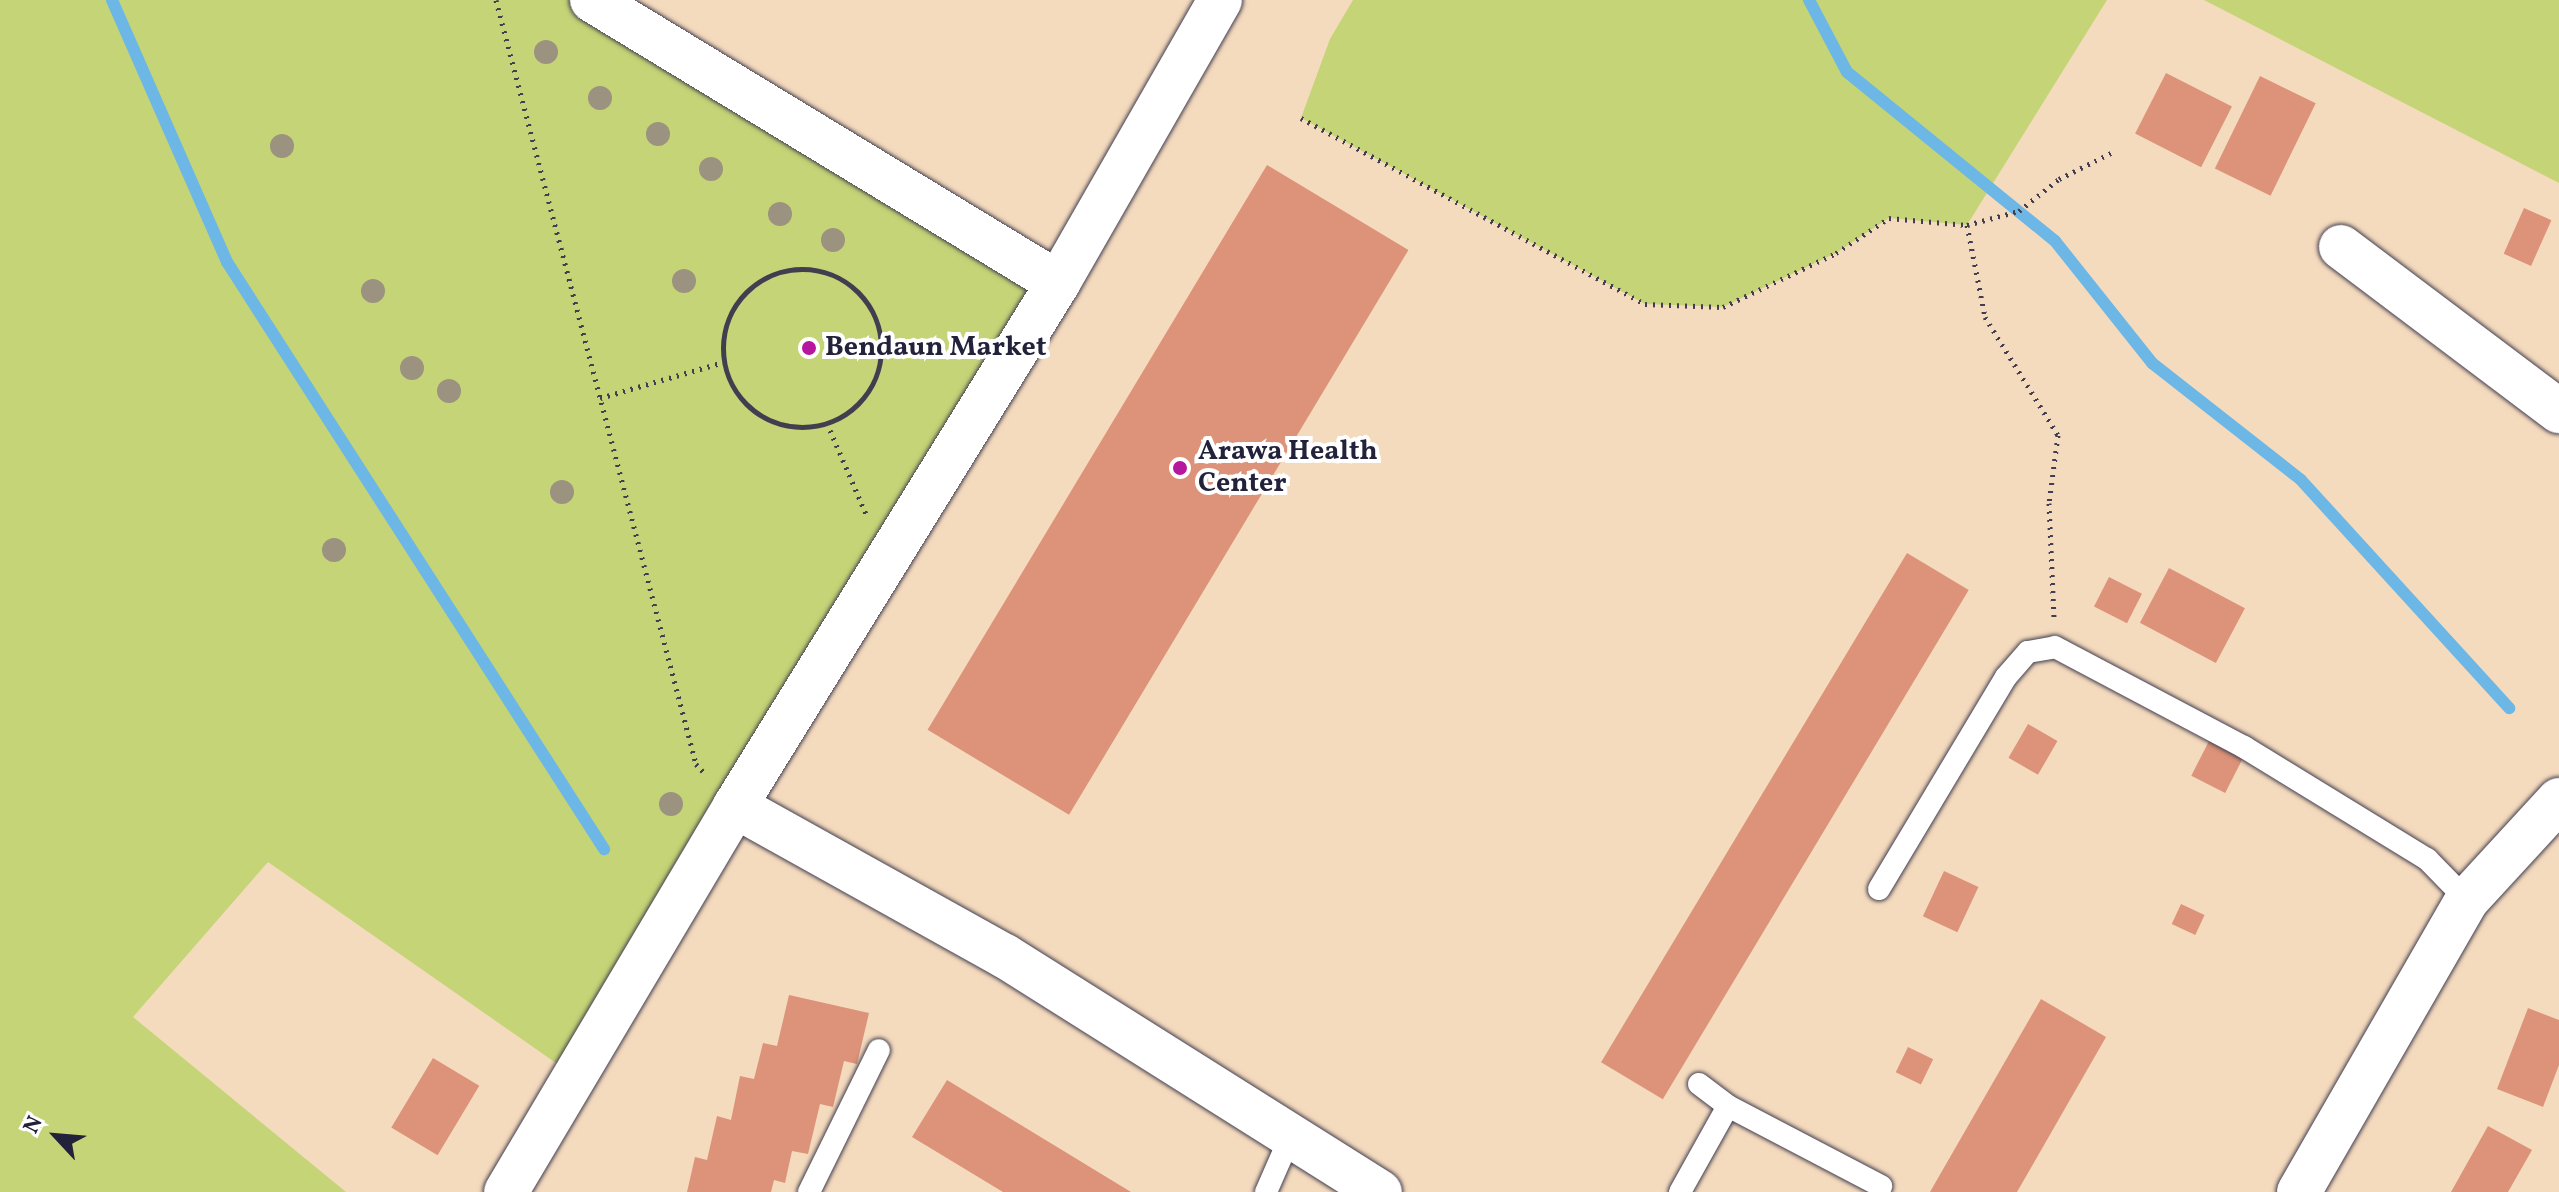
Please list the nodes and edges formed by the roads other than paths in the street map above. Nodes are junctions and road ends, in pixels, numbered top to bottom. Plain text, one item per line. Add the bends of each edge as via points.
1 (592, 0) edge
2 (1220, 0) edge
3 (2341, 247) dead end
4 (1058, 283) junction
5 (2559, 411) edge
6 (2559, 800) edge
7 (735, 806) junction
8 (1879, 889) dead end
9 (2467, 900) junction
10 (879, 1050) dead end
11 (1699, 1084) dead end
12 (1728, 1106) junction
13 (1291, 1135) junction
14 (1881, 1186) dead end
15 (506, 1192) edge
16 (809, 1192) edge
17 (1266, 1192) edge
18 (1380, 1192) edge
19 (1680, 1192) edge
20 (2299, 1192) edge

1 - 4 street
2 - 4 street
3 - 5 street
4 - 7 street
6 - 9 street
7 - 13 street via 1005,956
7 - 15 street
8 - 9 lane via 2006,677 2028,652 2055,647 2296,779 2427,859
9 - 20 street
10 - 16 lane
11 - 12 lane
12 - 14 lane
12 - 19 lane
13 - 17 lane
13 - 18 street

